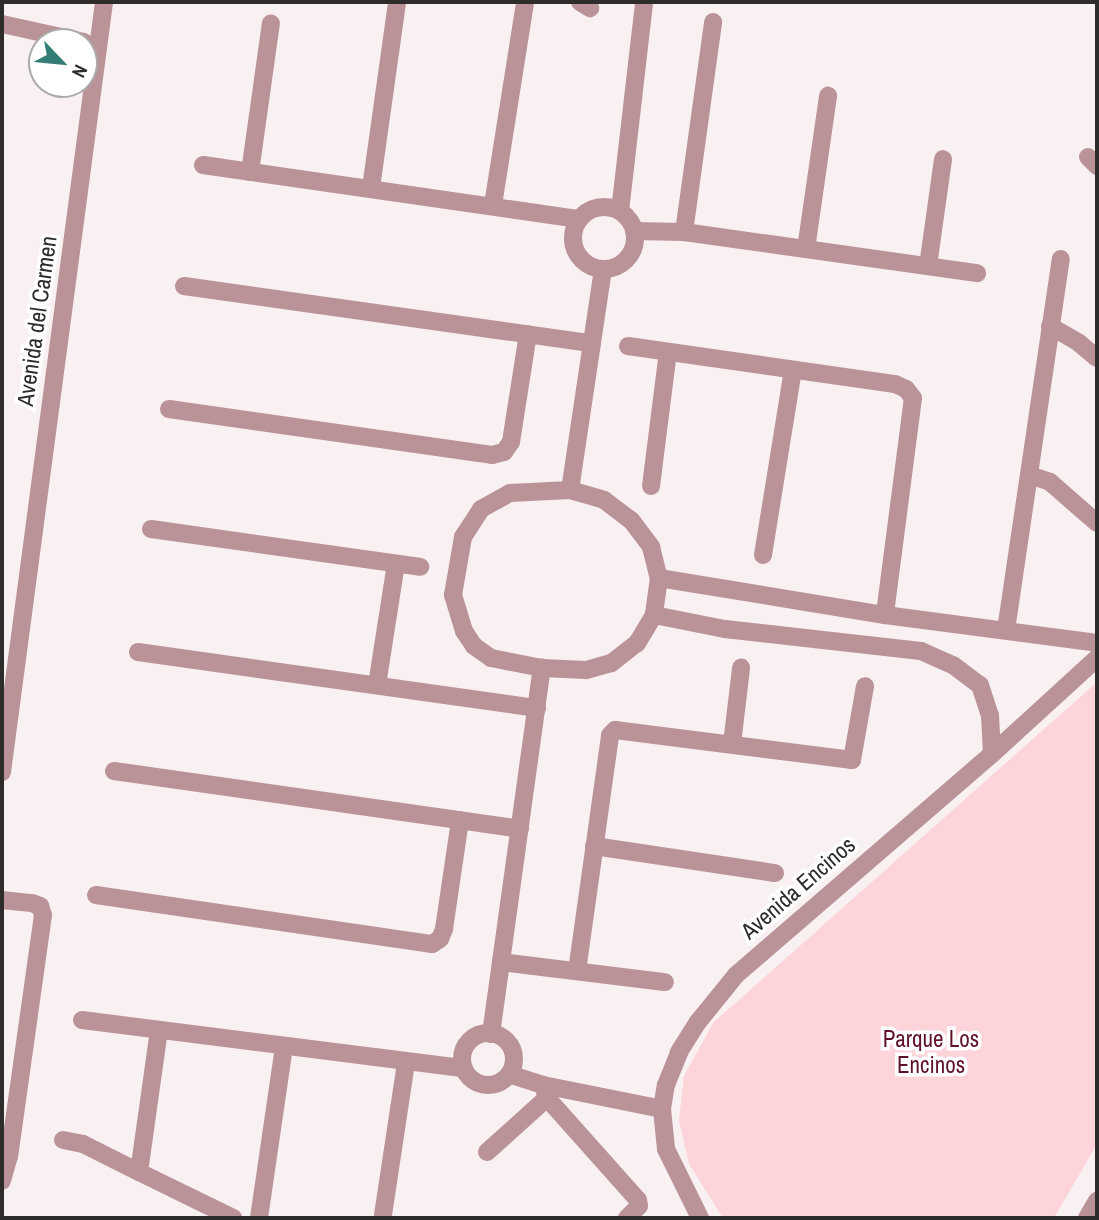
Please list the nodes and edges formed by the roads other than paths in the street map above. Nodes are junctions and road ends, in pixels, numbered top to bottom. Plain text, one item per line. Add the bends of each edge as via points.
1 (104, 2) edge
2 (397, 2) edge
3 (525, 2) edge
4 (644, 2) edge
5 (271, 23) dead end
6 (713, 23) dead end
7 (2, 24) edge
8 (94, 28) edge
9 (28, 30) edge
10 (828, 96) dead end
11 (82, 98) edge
12 (943, 159) dead end
13 (202, 165) dead end
14 (250, 172) junction
15 (372, 188) junction
16 (494, 205) junction
17 (620, 211) junction
18 (579, 219) junction
19 (634, 231) junction
20 (684, 232) junction
21 (806, 249) junction
22 (1061, 259) dead end
23 (928, 266) junction
24 (603, 270) junction
25 (977, 273) dead end
26 (184, 286) dead end
27 (1050, 326) junction
28 (528, 334) junction
29 (592, 343) junction
30 (628, 346) dead end
31 (668, 352) junction
32 (1097, 358) edge
33 (793, 370) junction
34 (169, 409) dead end
35 (1029, 475) junction
36 (651, 486) dead end
37 (570, 490) junction
38 (1097, 523) edge
39 (151, 529) dead end
40 (762, 555) dead end
41 (396, 564) junction
42 (420, 567) dead end
43 (659, 578) junction
44 (885, 614) junction
45 (653, 615) junction
46 (1006, 630) junction
47 (1097, 643) edge
48 (138, 652) dead end
49 (1097, 657) edge
50 (542, 668) junction
51 (741, 668) dead end
52 (377, 685) junction
53 (865, 686) dead end
54 (537, 708) junction
55 (732, 744) junction
56 (992, 754) junction
57 (114, 771) dead end
58 (2, 772) edge
59 (460, 820) junction
60 (520, 829) junction
61 (594, 846) junction
62 (775, 873) dead end
63 (96, 894) dead end
64 (2, 900) edge
65 (501, 962) junction
66 (577, 971) junction
67 (665, 982) dead end
68 (82, 1020) dead end
69 (159, 1030) junction
70 (491, 1034) junction
71 (284, 1047) junction
72 (406, 1063) junction
73 (464, 1068) junction
74 (509, 1074) junction
75 (545, 1092) junction
76 (662, 1109) junction
77 (63, 1140) dead end
78 (487, 1152) dead end
79 (139, 1172) junction
80 (2, 1181) edge
81 (1097, 1201) edge
82 (383, 1215) dead end
83 (233, 1218) edge
84 (259, 1218) edge
85 (627, 1218) edge
86 (699, 1218) edge
87 (1087, 1218) edge

1 - 8 street, Avenida del Carmen
2 - 15 street
3 - 16 street
4 - 17 street
5 - 14 street
6 - 20 street
7 - 9 street
10 - 21 street
11 - 58 street, Avenida del Carmen
12 - 23 street
13 - 14 street
14 - 15 street
15 - 16 street
16 - 18 street
17 - 18 street via 598,208
17 - 19 street
18 - 24 street via 573,232 579,258
19 - 20 street
19 - 24 street via 628,258
20 - 21 street
21 - 23 street
22 - 27 street
23 - 25 street
24 - 29 street
26 - 28 street
27 - 32 street
27 - 35 street
28 - 29 street
28 - 34 street via 512,442 504,452 492,454
29 - 37 street
30 - 31 street
31 - 33 street
31 - 36 street
33 - 40 street
33 - 44 street via 895,384 913,398
35 - 38 street via 1050,482
35 - 46 street
37 - 43 street via 604,500 631,520 650,547
37 - 50 street via 510,493 481,509 463,537 457,560 453,595 464,631 474,646 491,658
39 - 41 street
41 - 42 street
41 - 52 street
43 - 44 street
43 - 45 street
44 - 46 street
45 - 50 street via 637,643 611,663 586,670
45 - 56 street via 725,629 921,652 943,660 980,685 990,715
46 - 47 street
48 - 52 street
49 - 56 street, Avenida Encinos
50 - 54 street
51 - 55 street
52 - 54 street
53 - 55 street via 852,760
54 - 60 street
55 - 61 street via 615,730 607,743
56 - 76 street, Avenida Encinos via 736,975 679,1052
57 - 59 street
59 - 60 street
59 - 63 street via 444,929 440,940 432,944
60 - 65 street
61 - 62 street
61 - 66 street
64 - 80 street via 32,903 40,906 43,915
65 - 66 street
65 - 70 street
66 - 67 street
68 - 69 street
69 - 71 street
69 - 79 street
70 - 73 street via 470,1041 463,1054
70 - 74 street via 512,1049
71 - 72 street
71 - 84 street
72 - 73 street
72 - 82 street
73 - 74 street via 473,1081 488,1086
74 - 75 street
75 - 76 street
75 - 78 street
75 - 85 street via 638,1200 639,1206
76 - 86 street, Avenida Encinos via 666,1149
77 - 79 street via 83,1144
79 - 83 street
81 - 87 street

